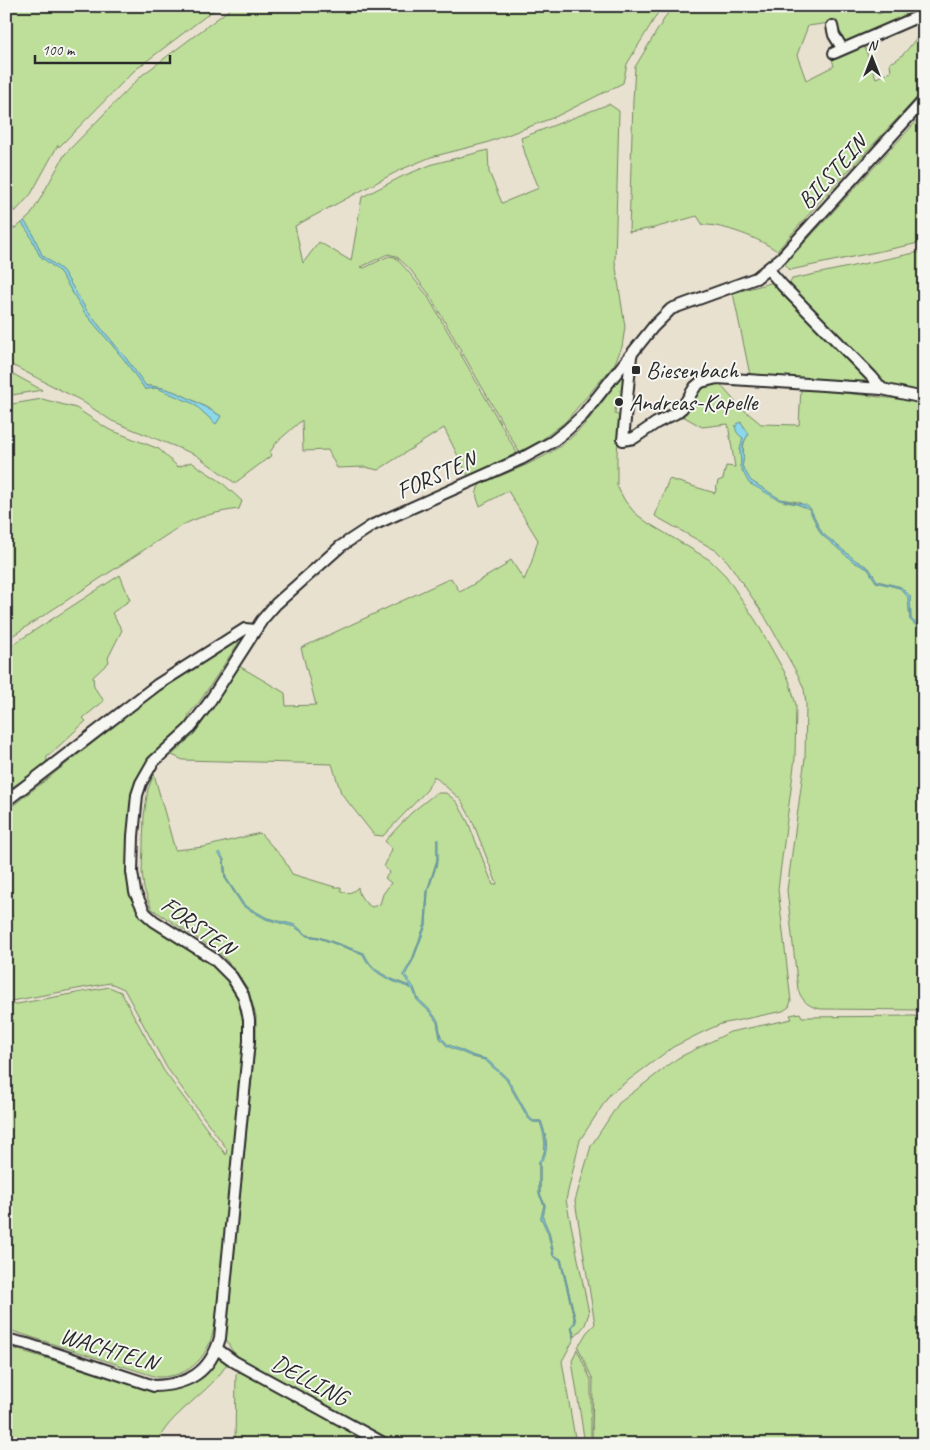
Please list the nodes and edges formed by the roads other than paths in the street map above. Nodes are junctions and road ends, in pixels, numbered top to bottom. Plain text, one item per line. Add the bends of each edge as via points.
1 (924, 14) edge
2 (832, 26) dead end
3 (924, 100) edge
4 (768, 270) junction
5 (631, 356) junction
6 (882, 389) junction
7 (924, 398) edge
8 (255, 630) junction
9 (6, 801) edge
10 (6, 1339) edge
11 (217, 1349) junction
12 (385, 1444) edge

1 - 2 street via 838,51
3 - 4 street, BILSTEIN
4 - 5 street via 738,286 671,309
4 - 6 street
5 - 6 street via 623,440 634,438 676,413 695,387 717,378
5 - 8 street, FORSTEN via 583,415 552,442 522,459 361,532 276,604
6 - 7 street
8 - 9 street via 245,629 157,685
8 - 11 street, FORSTEN via 193,724 153,762 147,772 137,795 133,836 132,872 138,902 145,913 165,929 224,967 242,995 249,1020 222,1328
10 - 11 street, WACHTELN via 154,1386 171,1385 196,1375
11 - 12 street, DELLING

